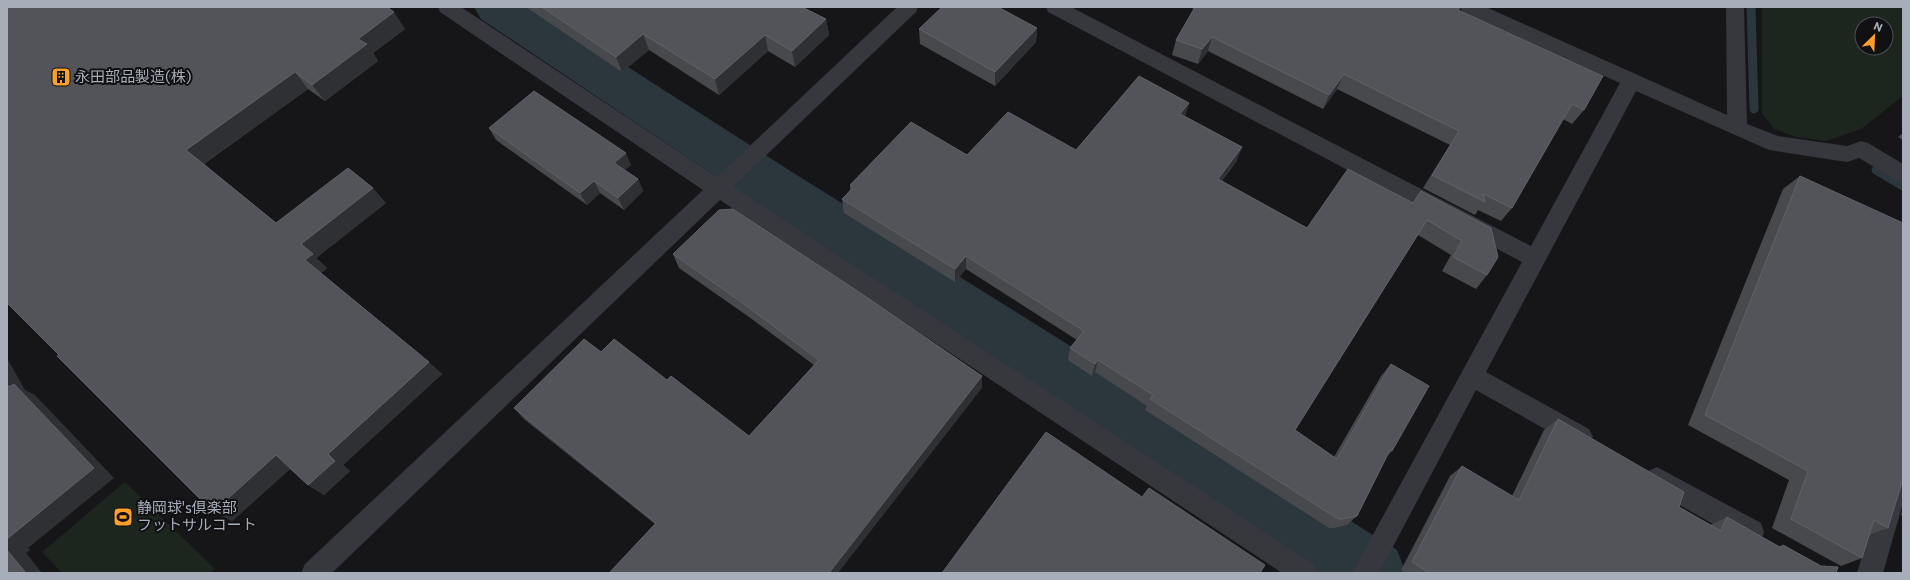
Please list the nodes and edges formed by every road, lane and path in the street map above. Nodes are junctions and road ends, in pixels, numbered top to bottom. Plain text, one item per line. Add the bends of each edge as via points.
1 (447, 7) edge
2 (909, 7) edge
3 (1055, 7) edge
4 (1469, 7) edge
5 (1735, 7) edge
6 (1632, 81) junction
7 (1737, 128) junction
8 (1903, 174) edge
9 (723, 183) junction
10 (1535, 259) junction
11 (1472, 376) junction
12 (1597, 446) edge
13 (1903, 461) edge
14 (1638, 469) edge
15 (1770, 542) edge
16 (1370, 565) edge
17 (314, 573) edge
18 (1305, 573) edge
19 (1870, 573) edge

1 - 9 street
2 - 9 street
3 - 10 street
4 - 6 street
5 - 7 street
6 - 7 street
6 - 10 street
7 - 8 street via 1783,146 1847,154 1861,149
9 - 17 street
9 - 18 street
10 - 11 street
11 - 12 street
11 - 16 street
13 - 19 street
14 - 15 street

